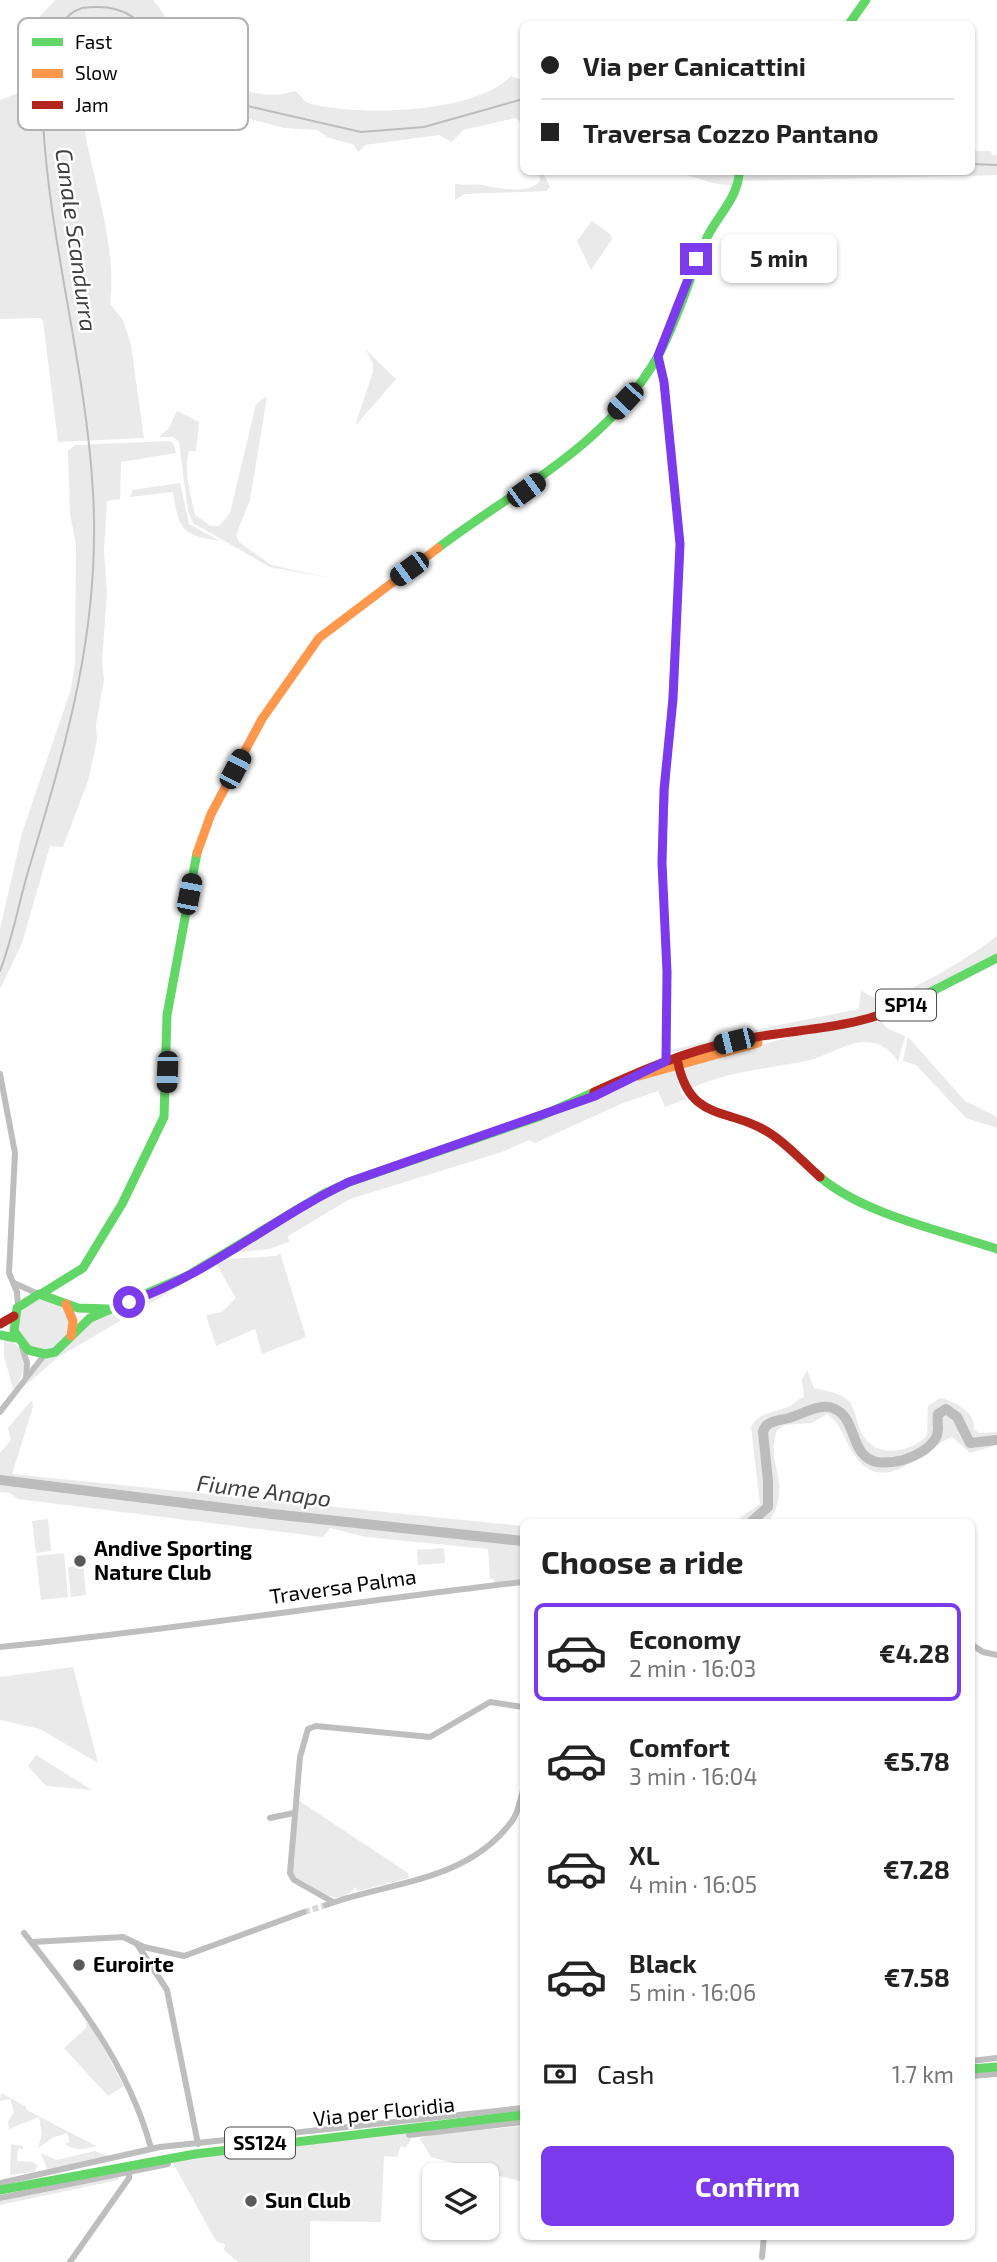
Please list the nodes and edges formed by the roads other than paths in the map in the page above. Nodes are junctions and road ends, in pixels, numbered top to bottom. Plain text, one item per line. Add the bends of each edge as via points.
1 (866, 0) edge
2 (851, 21) edge
3 (739, 176) edge
4 (658, 356) junction
5 (997, 958) edge
6 (809, 1030) junction
7 (734, 1041) junction
8 (667, 1058) junction
9 (679, 1068) junction
10 (0, 1074) edge
11 (630, 1080) junction
12 (572, 1103) junction
13 (997, 1249) edge
14 (64, 1280) junction
15 (13, 1282) junction
16 (39, 1294) junction
17 (63, 1301) junction
18 (108, 1309) junction
19 (16, 1312) junction
20 (0, 1324) edge
21 (0, 1335) edge
22 (70, 1339) junction
23 (18, 1341) junction
24 (45, 1354) junction
25 (24, 1382) junction
26 (0, 1412) edge
27 (520, 1582) edge
28 (0, 1647) edge
29 (975, 1647) edge
30 (997, 1655) edge
31 (520, 1707) edge
32 (520, 1800) edge
33 (294, 1814) junction
34 (270, 1818) dead end
35 (304, 1912) tunnel mouth
36 (24, 1933) dead end
37 (32, 1942) junction
38 (137, 1944) junction
39 (997, 2058) edge
40 (975, 2061) edge
41 (997, 2067) edge
42 (975, 2069) edge
43 (997, 2074) edge
44 (975, 2076) edge
45 (520, 2108) edge
46 (520, 2115) edge
47 (520, 2122) edge
48 (409, 2135) dead end
49 (198, 2144) junction
50 (151, 2148) junction
51 (168, 2164) dead end
52 (129, 2171) junction
53 (0, 2183) edge
54 (0, 2190) edge
55 (0, 2198) edge
56 (764, 2240) edge
57 (762, 2257) dead end
58 (70, 2262) edge

1 - 2 main road
3 - 4 main road via 701,248
4 - 8 street via 680,544 662,863
4 - 14 main road via 625,401 564,462 468,525 319,638 262,719 198,848 167,1015 164,1117 122,1204 83,1268
5 - 6 main road, SP14 via 883,1016
6 - 7 main road, SP14
6 - 9 main road, SP14
7 - 8 main road, SP14
7 - 9 main road via 684,1056
8 - 9 main road
8 - 11 street
8 - 12 main road, SP14
9 - 11 main road, SP14
9 - 13 main road via 683,1087 702,1105 770,1133 841,1192 891,1214
10 - 15 street via 15,1153 9,1273
11 - 12 main road, SP14
12 - 18 main road, SP14 via 349,1182 187,1276
14 - 16 main road
14 - 17 main road
15 - 16 street
15 - 19 street
16 - 17 main road
16 - 19 main road
17 - 18 main road via 84,1310
17 - 22 main road via 74,1321
18 - 22 main road via 81,1325
19 - 20 main road
19 - 23 main road
21 - 23 main road
22 - 24 main road
23 - 24 main road via 28,1350
23 - 25 street via 27,1363
24 - 25 street
25 - 26 street
27 - 28 street, Traversa Palma via 168,1630
29 - 30 street
31 - 33 street via 489,1702 430,1737 310,1728 300,1758
32 - 33 street via 514,1819 467,1863 329,1903 291,1877
33 - 34 street
35 - 38 street via 184,1956
36 - 37 street
37 - 38 street via 123,1937
37 - 50 street via 103,2038 140,2110
38 - 49 street via 167,1990
39 - 40 street
41 - 42 main road
43 - 44 street
45 - 49 street
46 - 54 main road, Via per Floridia / SS124 via 248,2145
47 - 48 street
49 - 50 street
50 - 53 street
51 - 52 street
52 - 55 street
52 - 58 street via 129,2178
56 - 57 street

